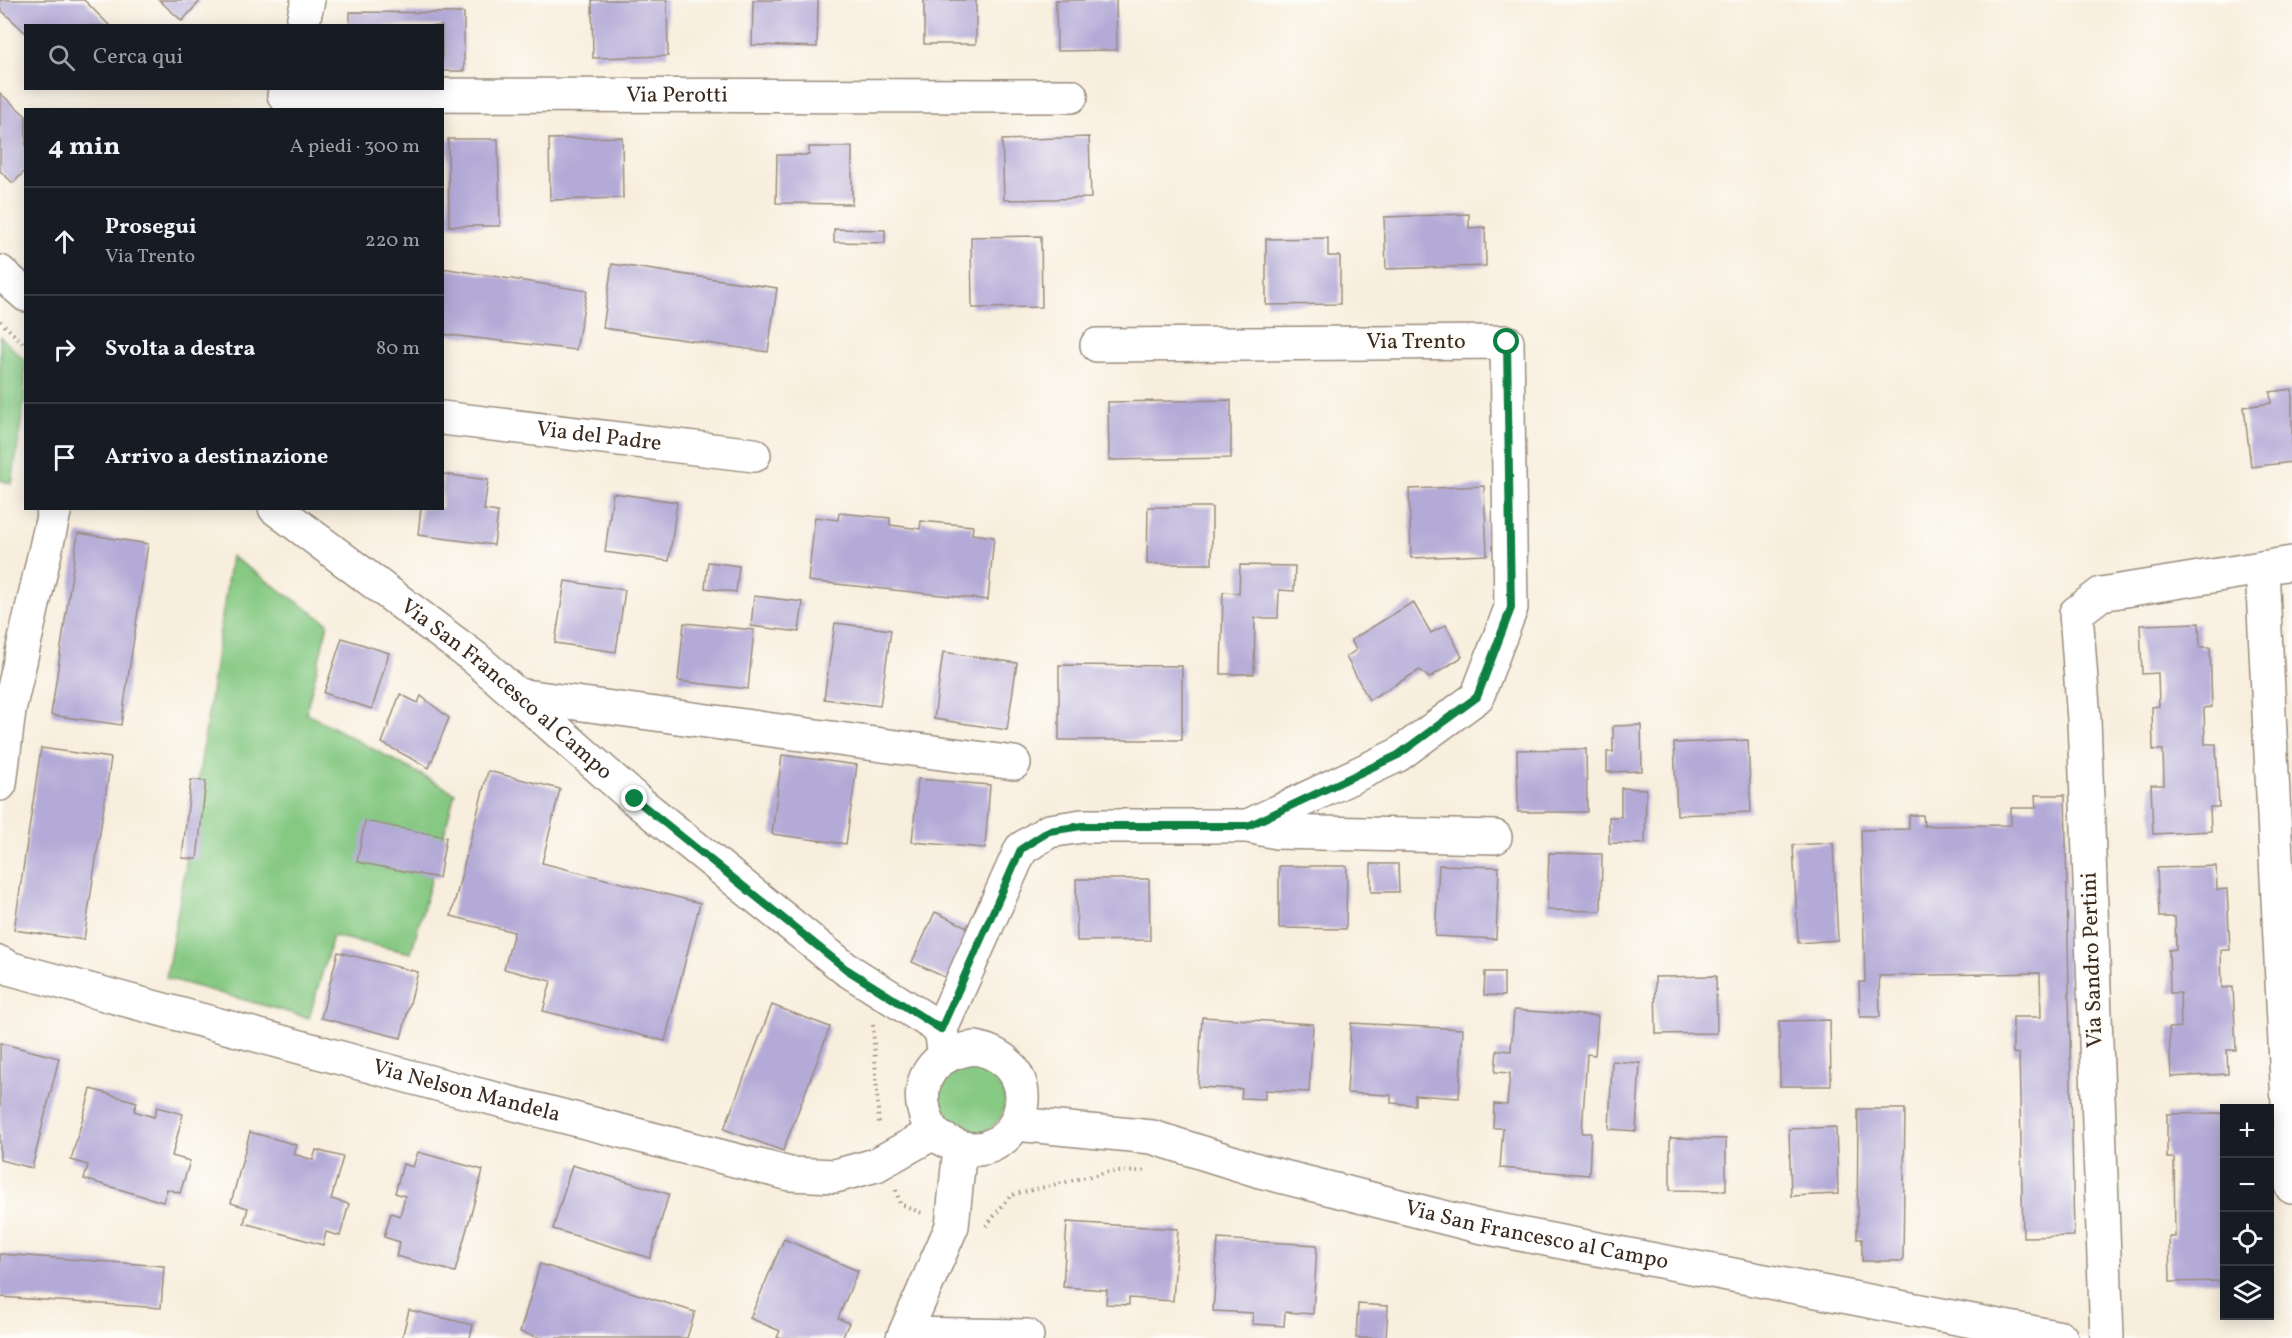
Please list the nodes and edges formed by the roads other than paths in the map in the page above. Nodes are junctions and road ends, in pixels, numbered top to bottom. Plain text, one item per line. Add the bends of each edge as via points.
1 (308, 0) edge
2 (302, 24) edge
3 (1071, 96) dead end
4 (283, 98) edge
5 (0, 272) edge
6 (24, 293) edge
7 (1097, 345) dead end
8 (444, 418) edge
9 (754, 455) dead end
10 (54, 510) edge
11 (278, 510) edge
12 (2277, 566) edge
13 (517, 695) junction
14 (4, 710) edge
15 (1014, 763) dead end
16 (0, 784) edge
17 (1248, 826) junction
18 (1495, 837) dead end
19 (0, 963) edge
20 (943, 1043) junction
21 (1016, 1124) junction
22 (946, 1141) junction
23 (2292, 1187) edge
24 (904, 1336) edge
25 (973, 1336) edge
26 (1027, 1336) dead end
27 (2061, 1338) edge
28 (2107, 1338) edge

1 - 2 street
3 - 4 street, Via Perotti
5 - 6 street
7 - 17 street, Via Trento via 1507,342 1511,608 1477,697 1398,755
8 - 9 street, Via del Padre
10 - 14 street
11 - 13 street, Via San Francesco al Campo via 475,658
12 - 23 street
12 - 28 street, Via Sandro Pertini via 2101,594 2076,613 2084,720
13 - 15 street
13 - 20 street, Via San Francesco al Campo via 635,799
14 - 16 street
17 - 18 street via 1277,832
17 - 20 street, Via Trento via 1082,826 1049,831 1021,849
19 - 22 street, Via Nelson Mandela via 448,1087 790,1174 835,1176
20 - 21 street via 959,1049 990,1051 1005,1059 1022,1090 1023,1104
20 - 22 street via 922,1094 924,1112
21 - 22 street via 993,1145 976,1149
21 - 27 street, Via San Francesco al Campo via 1152,1137 1260,1171 1478,1226
22 - 24 street via 952,1226
24 - 25 street
25 - 26 street

